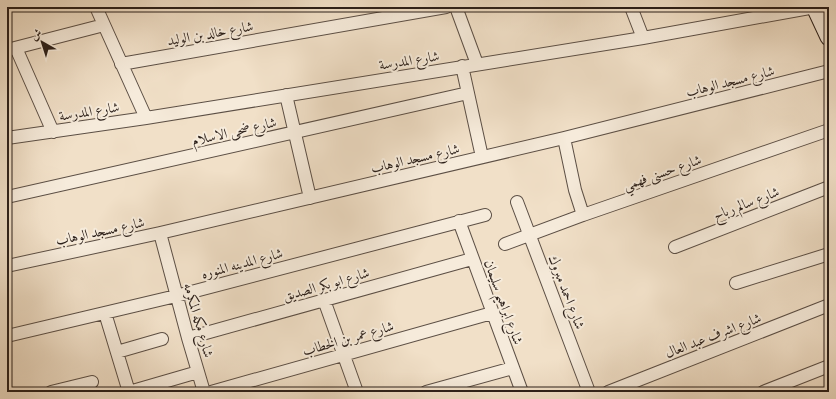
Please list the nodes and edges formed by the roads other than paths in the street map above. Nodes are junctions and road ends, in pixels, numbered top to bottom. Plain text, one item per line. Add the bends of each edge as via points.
1 (96, 7) edge
2 (446, 7) edge
3 (456, 7) edge
4 (631, 7) edge
5 (815, 7) edge
6 (104, 25) junction
7 (829, 37) edge
8 (642, 38) junction
9 (11, 49) edge
10 (121, 64) junction
11 (477, 64) junction
12 (462, 66) junction
13 (829, 71) edge
14 (468, 93) junction
15 (286, 95) junction
16 (146, 118) junction
17 (829, 130) edge
18 (54, 132) junction
19 (295, 133) junction
20 (8, 137) edge
21 (564, 138) junction
22 (482, 157) junction
23 (829, 187) edge
24 (7, 197) edge
25 (310, 198) junction
26 (517, 202) dead end
27 (485, 215) dead end
28 (583, 215) junction
29 (459, 222) junction
30 (160, 233) junction
31 (530, 235) junction
32 (505, 244) dead end
33 (675, 248) dead end
34 (829, 254) edge
35 (472, 259) junction
36 (7, 266) edge
37 (736, 283) dead end
38 (176, 296) junction
39 (324, 300) junction
40 (829, 305) edge
41 (105, 313) junction
42 (492, 313) junction
43 (7, 336) edge
44 (188, 338) junction
45 (162, 339) dead end
46 (117, 352) junction
47 (344, 354) junction
48 (829, 366) edge
49 (513, 368) junction
50 (198, 372) junction
51 (92, 382) dead end
52 (51, 392) edge
53 (129, 392) edge
54 (204, 392) edge
55 (211, 392) edge
56 (357, 392) edge
57 (426, 392) edge
58 (522, 392) edge
59 (589, 392) edge
60 (608, 392) edge
61 (763, 392) edge

1 - 6 street
2 - 10 street, شارع خالد بن الوليد
3 - 11 street
4 - 8 street
5 - 7 main road
5 - 8 street, شارع المدرسة
6 - 9 street
6 - 10 street
8 - 11 street, شارع المدرسة
9 - 18 street
10 - 16 street
11 - 12 street, شارع المدرسة
12 - 14 street
12 - 15 street, شارع المدرسة
13 - 21 street, شارع مسجد الوهاب
14 - 19 street, شارع ضحى الاسلام
14 - 22 street
15 - 16 street, شارع المدرسة
15 - 19 street
16 - 18 street, شارع المدرسة
17 - 28 street, شارع حسنى فهمي
18 - 20 street, شارع المدرسة
19 - 24 street, شارع ضحى الاسلام
19 - 25 street
21 - 22 street, شارع مسجد الوهاب
21 - 28 street
22 - 25 street, شارع مسجد الوهاب
23 - 33 street, شارع سالم رباح
25 - 30 street, شارع مسجد الوهاب
26 - 31 street, شارع احمد مبروك
27 - 29 street, شارع المدينه المنوره
28 - 31 street, شارع حسنى فهمي
29 - 35 street, شارع ابراهيم سليمان
29 - 38 street, شارع المدينه المنوره
30 - 36 street, شارع مسجد الوهاب
30 - 38 street, شارع مكه المكرمه
31 - 32 street, شارع حسنى فهمي
31 - 59 street, شارع احمد مبروك
34 - 37 street
35 - 39 street, شارع ابو بكر الصديق
35 - 42 street, شارع ابراهيم سليمان
38 - 41 street, شارع المدينه المنوره
38 - 44 street, شارع مكه المكرمه
39 - 44 street, شارع ابو بكر الصديق
39 - 47 street
40 - 60 street, شارع اشرف عبد العال
41 - 43 street, شارع المدينه المنوره
41 - 46 street
42 - 47 street, شارع عمر بن الخطاب
42 - 49 street, شارع ابراهيم سليمان
44 - 50 street, شارع مكه المكرمه
45 - 46 street
46 - 53 street
47 - 55 street, شارع عمر بن الخطاب
47 - 56 street
48 - 61 street
49 - 57 street
49 - 58 street, شارع ابراهيم سليمان
50 - 53 street
50 - 54 street, شارع مكه المكرمه
51 - 52 street

